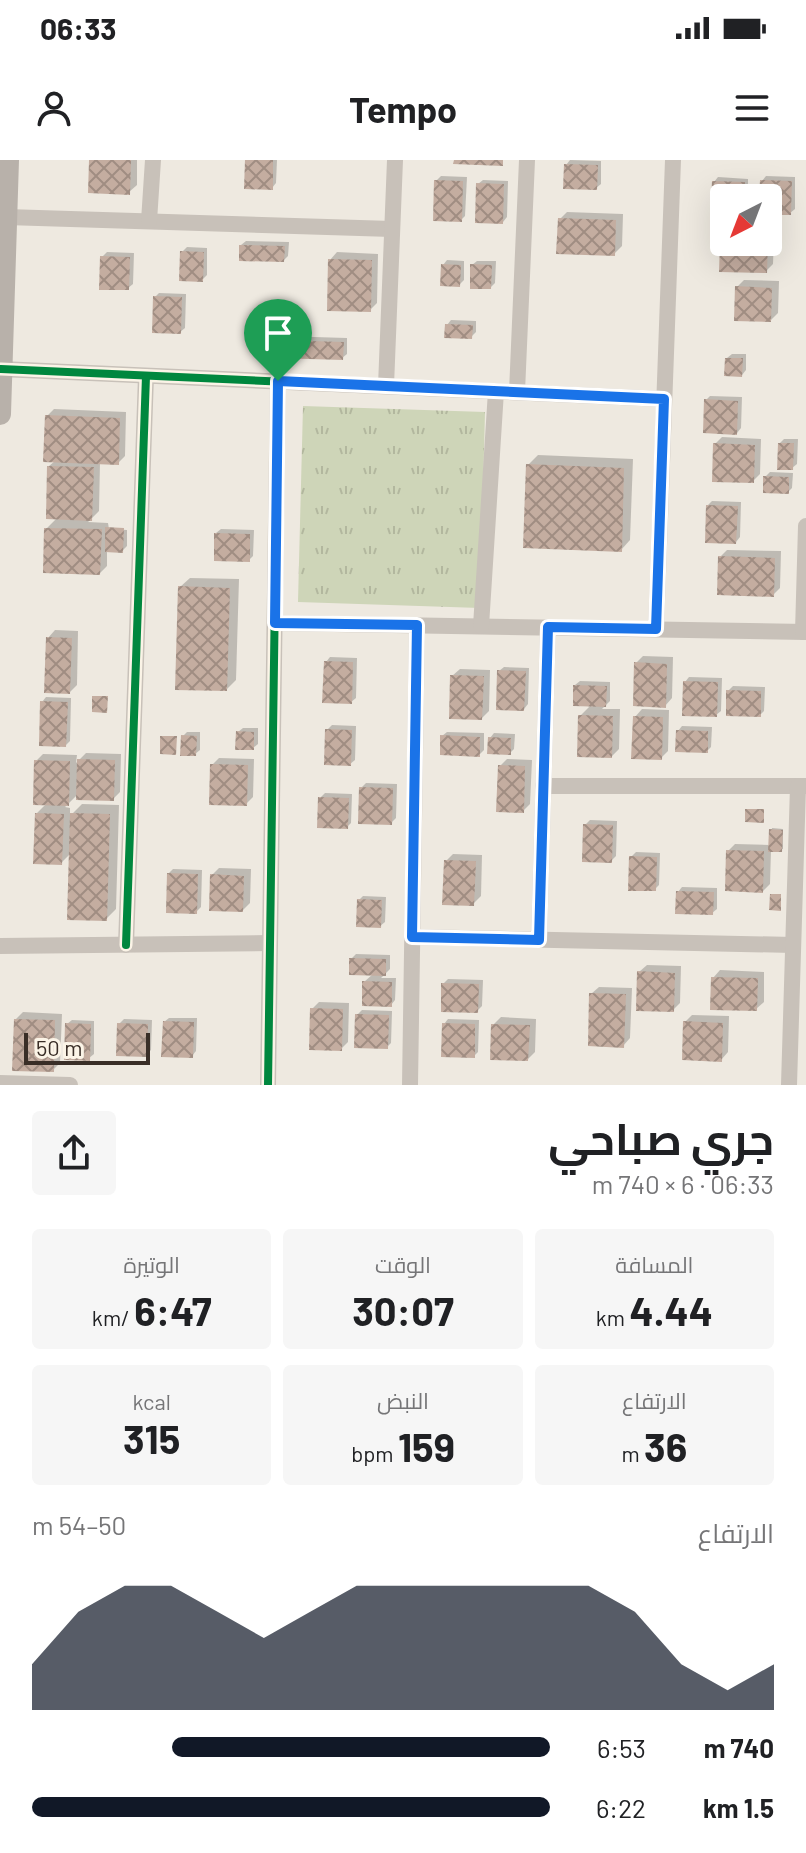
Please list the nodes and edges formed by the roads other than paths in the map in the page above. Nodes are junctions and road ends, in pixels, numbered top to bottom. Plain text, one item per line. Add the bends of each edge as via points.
1 (8, 160) edge
2 (153, 160) edge
3 (395, 160) edge
4 (527, 160) edge
5 (673, 160) edge
6 (6, 217) junction
7 (149, 221) junction
8 (392, 229) junction
9 (1, 369) edge
10 (146, 376) junction
11 (278, 381) junction
12 (386, 386) junction
13 (496, 391) junction
14 (517, 392) junction
15 (664, 399) junction
16 (0, 414) edge
17 (806, 526) edge
18 (275, 623) junction
19 (417, 625) junction
20 (481, 626) junction
21 (548, 627) junction
22 (656, 629) junction
23 (805, 632) edge
24 (543, 786) junction
25 (802, 786) edge
26 (412, 937) junction
27 (539, 940) junction
28 (270, 943) junction
29 (126, 945) junction
30 (793, 945) junction
31 (0, 946) edge
32 (0, 1083) edge
33 (70, 1085) edge
34 (268, 1085) edge
35 (410, 1085) edge
36 (789, 1085) edge

1 - 6 main road
2 - 7 street
3 - 8 street
4 - 14 street
5 - 15 street
6 - 7 street
6 - 9 main road
7 - 8 street
8 - 12 street
9 - 10 street
9 - 16 main road
10 - 11 street
10 - 29 street
11 - 12 street
11 - 18 street
12 - 13 street
13 - 14 street
13 - 20 street
14 - 15 street
15 - 22 street
17 - 23 street
18 - 19 street
18 - 28 street
19 - 20 street
19 - 26 street
20 - 21 street
21 - 22 street
21 - 24 street
22 - 23 street
24 - 25 street
24 - 27 street
25 - 30 street
26 - 27 street
26 - 35 street
27 - 30 street
28 - 29 street
28 - 34 street
29 - 31 street
30 - 36 street
32 - 33 street

